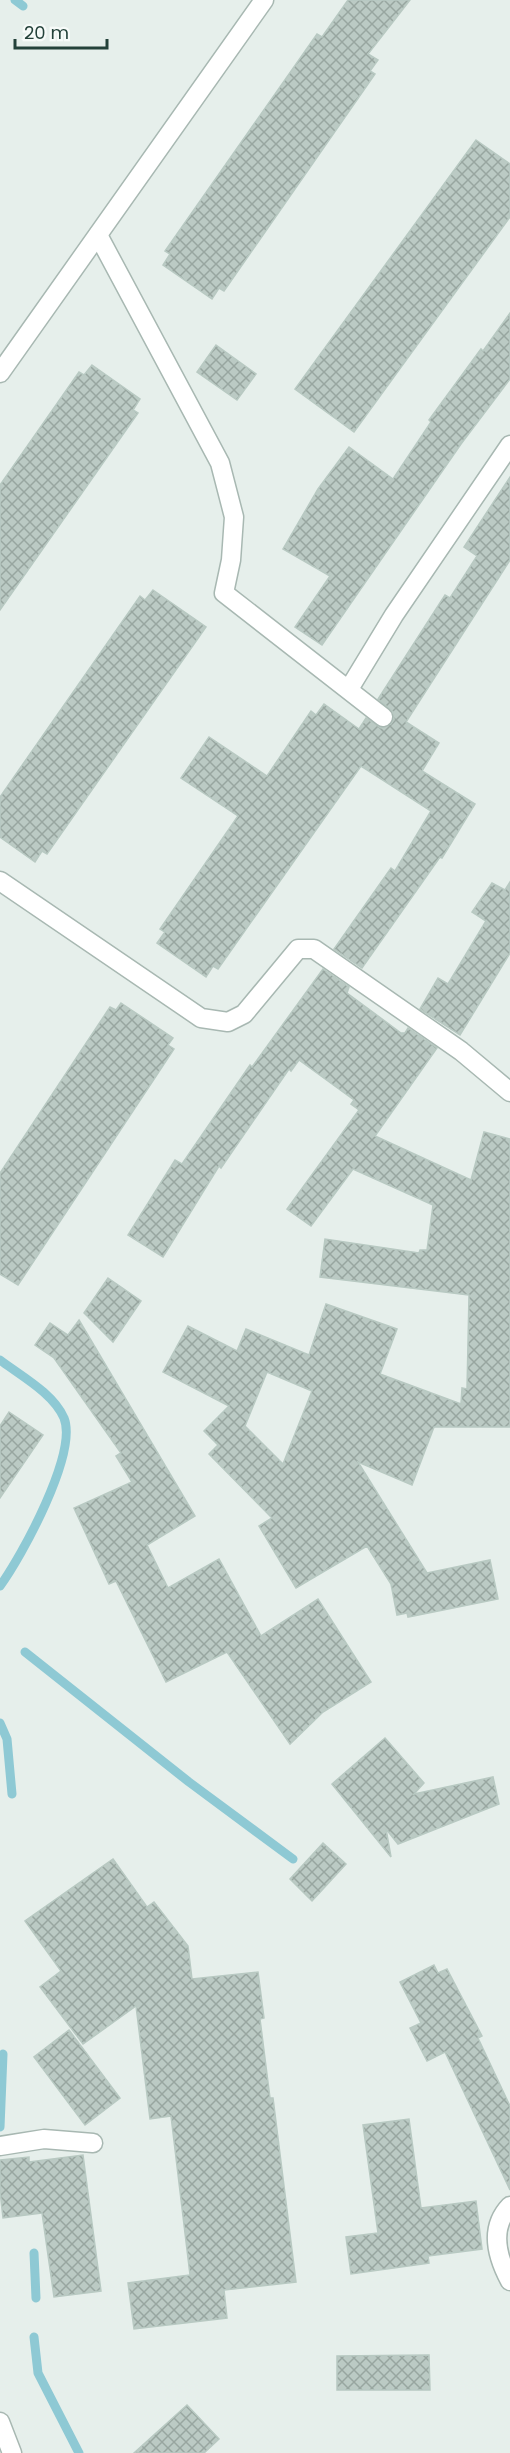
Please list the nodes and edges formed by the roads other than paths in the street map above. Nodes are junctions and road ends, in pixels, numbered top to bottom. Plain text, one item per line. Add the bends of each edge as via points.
1 (264, 0) edge
2 (98, 235) junction
3 (0, 373) edge
4 (510, 445) edge
5 (349, 689) junction
6 (383, 717) dead end
7 (0, 881) edge
8 (510, 1092) edge
9 (93, 2143) dead end
10 (0, 2146) edge
11 (510, 2206) edge
12 (510, 2281) edge
13 (0, 2422) edge
14 (12, 2453) edge

1 - 2 street
2 - 3 street
2 - 5 street via 220,463 234,517 224,593
4 - 5 street via 394,615
5 - 6 street
7 - 8 street via 201,1018 228,1022 244,1014 298,949 314,949 461,1051
9 - 10 street via 44,2139
11 - 12 street via 498,2228 496,2247
13 - 14 street

